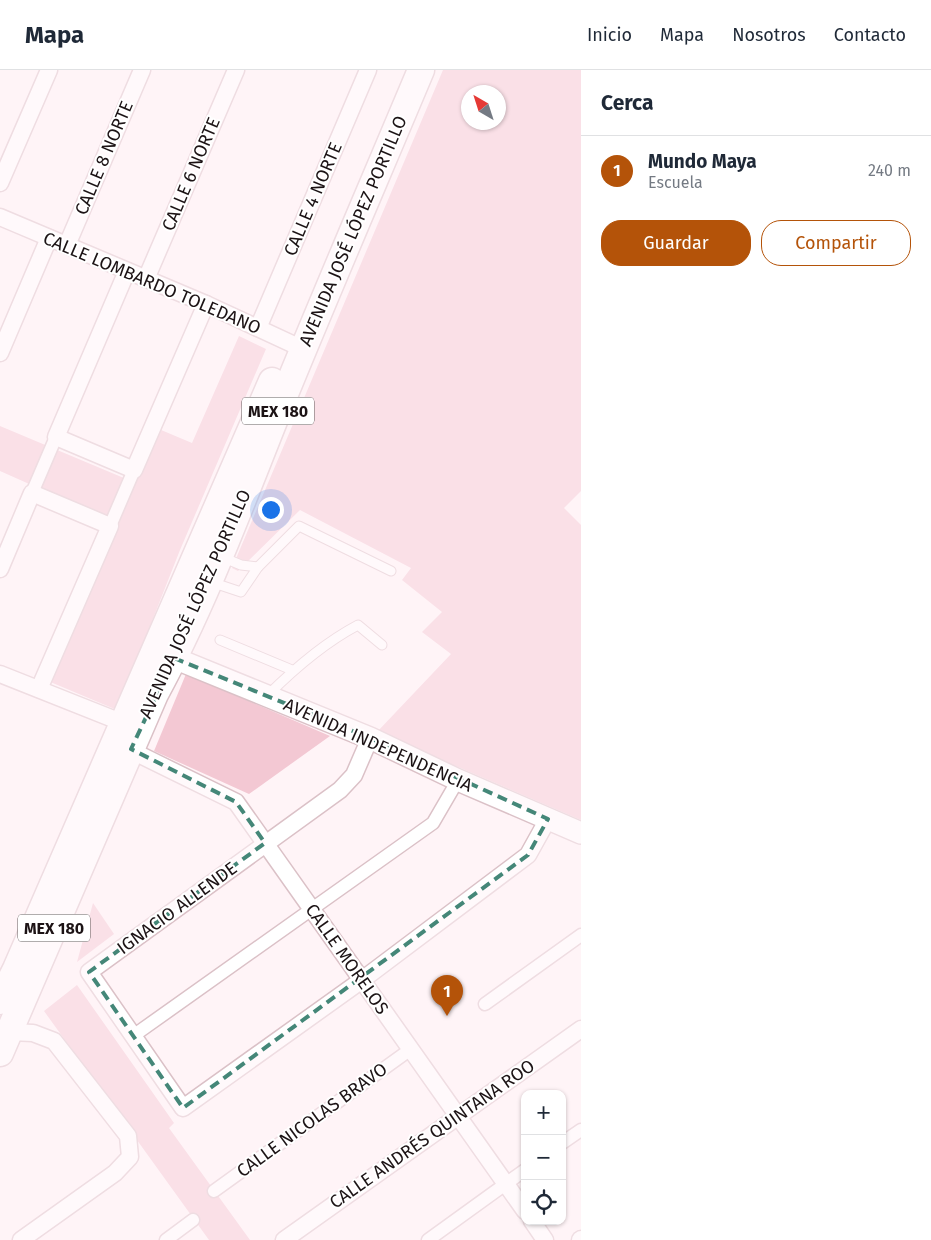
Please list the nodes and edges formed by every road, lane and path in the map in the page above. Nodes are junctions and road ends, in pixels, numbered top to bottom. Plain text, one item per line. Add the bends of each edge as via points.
1 (49, 70) edge
2 (142, 70) edge
3 (236, 70) edge
4 (368, 70) edge
5 (402, 70) edge
6 (421, 70) edge
7 (0, 183) edge
8 (0, 217) edge
9 (49, 238) junction
10 (67, 246) junction
11 (127, 271) junction
12 (146, 278) junction
13 (206, 304) junction
14 (258, 328) junction
15 (296, 346) junction
16 (0, 353) edge
17 (56, 437) junction
18 (134, 470) junction
19 (32, 493) junction
20 (110, 526) junction
21 (219, 556) junction
22 (258, 567) junction
23 (0, 569) edge
24 (391, 570) dead end
25 (210, 581) junction
26 (220, 640) dead end
27 (382, 645) dead end
28 (174, 658) junction
29 (292, 670) junction
30 (3, 678) edge
31 (39, 689) junction
32 (266, 697) junction
33 (127, 736) junction
34 (370, 738) junction
35 (458, 780) junction
36 (548, 819) junction
37 (581, 833) edge
38 (265, 843) junction
39 (311, 908) junction
40 (581, 935) edge
41 (362, 980) junction
42 (0, 1001) edge
43 (485, 1004) dead end
44 (581, 1029) edge
45 (133, 1036) junction
46 (5, 1042) edge
47 (410, 1049) junction
48 (458, 1116) junction
49 (581, 1130) edge
50 (566, 1140) edge
51 (521, 1173) edge
52 (506, 1184) junction
53 (214, 1190) dead end
54 (521, 1205) edge
55 (193, 1220) dead end
56 (535, 1225) edge
57 (21, 1240) edge
58 (166, 1240) edge
59 (284, 1240) edge
60 (428, 1240) edge
61 (545, 1240) edge

1 - 7 street
2 - 10 street, CALLE 8 NORTE
3 - 12 street, CALLE 6 NORTE
4 - 14 street, CALLE 4 NORTE
5 - 15 main road, AVENIDA JOSÉ LÓPEZ PORTILLO / MEX 180
6 - 15 main road, AVENIDA JOSÉ LÓPEZ PORTILLO / MEX 180
8 - 9 street, CALLE LOMBARDO TOLEDANO
9 - 10 street, CALLE LOMBARDO TOLEDANO
9 - 16 street
10 - 11 street, CALLE LOMBARDO TOLEDANO
11 - 12 street, CALLE LOMBARDO TOLEDANO
11 - 17 street
12 - 13 street, CALLE LOMBARDO TOLEDANO
13 - 14 street, CALLE LOMBARDO TOLEDANO
13 - 18 street
14 - 15 street, CALLE LOMBARDO TOLEDANO
15 - 21 main road, AVENIDA JOSÉ LÓPEZ PORTILLO / MEX 180
15 - 33 main road, AVENIDA JOSÉ LÓPEZ PORTILLO / MEX 180
17 - 18 street
17 - 19 street
18 - 20 street
19 - 20 street
19 - 23 street
20 - 31 street
21 - 22 lane via 241,565
21 - 25 main road, AVENIDA JOSÉ LÓPEZ PORTILLO / MEX 180
22 - 24 lane via 299,526
22 - 25 lane via 241,592
25 - 28 main road, AVENIDA JOSÉ LÓPEZ PORTILLO / MEX 180
26 - 29 lane
27 - 29 lane via 358,625 340,634
28 - 32 street, AVENIDA INDEPENDENCIA
28 - 33 main road, AVENIDA JOSÉ LÓPEZ PORTILLO / MEX 180
29 - 32 lane
30 - 31 street, CALLE MORELOS
31 - 33 street, CALLE MORELOS
32 - 34 street, AVENIDA INDEPENDENCIA
33 - 38 street, CALLE MORELOS via 236,802
33 - 42 main road, AVENIDA JOSÉ LÓPEZ PORTILLO / MEX 180
33 - 46 main road, AVENIDA JOSÉ LÓPEZ PORTILLO / MEX 180
34 - 35 street, AVENIDA INDEPENDENCIA
34 - 38 street, IGNACIO ALLENDE via 354,775 340,790
35 - 36 street, AVENIDA INDEPENDENCIA
35 - 39 street via 433,823
36 - 37 street, AVENIDA INDEPENDENCIA
36 - 41 street via 528,855
38 - 39 street, CALLE MORELOS
38 - 45 street, IGNACIO ALLENDE via 89,972
39 - 41 street, CALLE MORELOS
39 - 45 street
40 - 43 street
41 - 45 street via 183,1108
41 - 47 street, CALLE MORELOS
44 - 48 street, CALLE ANDRÉS QUINTANA ROO
46 - 57 street via 33,1032 54,1041 128,1136 130,1157 115,1173
47 - 48 street, CALLE MORELOS
47 - 53 street, CALLE NICOLAS BRAVO
48 - 52 street, CALLE MORELOS
48 - 59 street, CALLE ANDRÉS QUINTANA ROO
49 - 50 street
51 - 52 street
52 - 54 street, CALLE MORELOS
52 - 60 street
55 - 58 street
56 - 61 street

